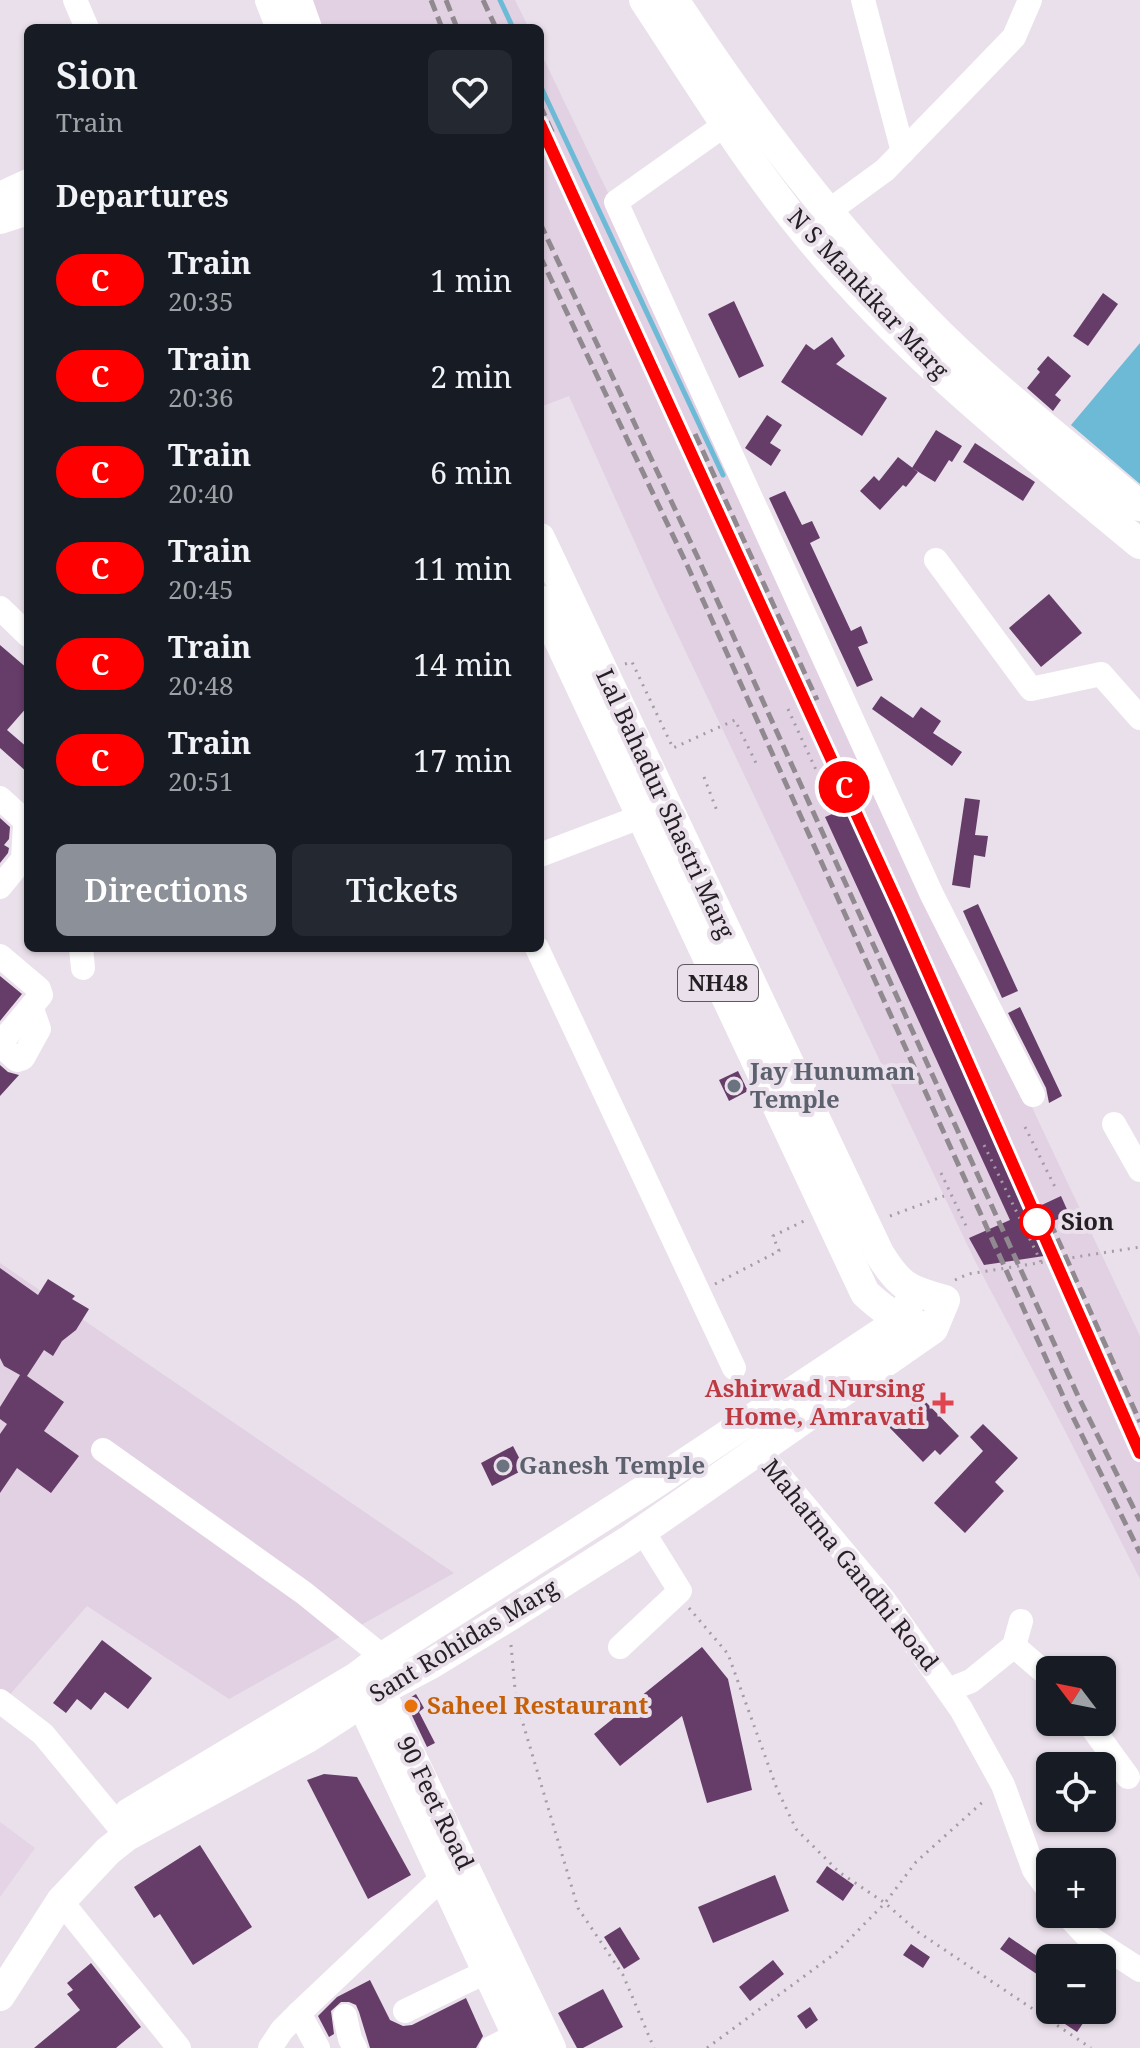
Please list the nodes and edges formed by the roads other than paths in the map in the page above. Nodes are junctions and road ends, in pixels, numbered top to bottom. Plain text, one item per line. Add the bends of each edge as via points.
1 (75, 0) edge
2 (270, 0) edge
3 (297, 0) edge
4 (863, 0) edge
5 (1030, 0) edge
6 (660, 3) edge
7 (85, 24) edge
8 (279, 24) edge
9 (306, 24) edge
10 (738, 115) junction
11 (903, 152) junction
12 (24, 186) edge
13 (0, 197) edge
14 (24, 211) edge
15 (0, 219) edge
16 (815, 221) junction
17 (965, 377) junction
18 (1140, 506) edge
19 (1140, 544) edge
20 (544, 547) edge
21 (936, 560) dead end
22 (544, 607) edge
23 (0, 608) edge
24 (24, 631) edge
25 (1140, 718) edge
26 (618, 735) junction
27 (0, 798) edge
28 (640, 817) junction
29 (24, 822) edge
30 (24, 842) edge
31 (544, 853) edge
32 (0, 887) edge
33 (539, 952) edge
34 (0, 956) edge
35 (0, 1045) edge
36 (1033, 1095) dead end
37 (1114, 1124) dead end
38 (1140, 1170) edge
39 (914, 1292) junction
40 (901, 1320) junction
41 (933, 1329) junction
42 (734, 1368) dead end
43 (103, 1450) dead end
44 (758, 1450) junction
45 (646, 1489) junction
46 (653, 1523) junction
47 (535, 1560) junction
48 (551, 1589) junction
49 (1021, 1621) dead end
50 (1014, 1646) junction
51 (620, 1647) dead end
52 (383, 1657) junction
53 (1036, 1665) edge
54 (367, 1690) junction
55 (948, 1690) junction
56 (0, 1701) edge
57 (1098, 1736) edge
58 (1128, 1777) dead end
59 (121, 1828) junction
60 (454, 1869) junction
61 (1036, 1873) edge
62 (61, 1901) junction
63 (426, 1917) dead end
64 (396, 1927) junction
65 (1079, 1928) edge
66 (486, 1968) junction
67 (1140, 1970) edge
68 (0, 1971) edge
69 (0, 1996) edge
70 (405, 2007) dead end
71 (284, 2030) edge
72 (510, 2044) edge
73 (179, 2048) edge
74 (299, 2048) edge
75 (318, 2048) edge
76 (551, 2048) edge

1 - 7 street
2 - 8 main road
3 - 9 main road
4 - 11 street
5 - 11 street via 1014,37
6 - 10 main road, N S Mankikar Marg
10 - 16 main road, N S Mankikar Marg
10 - 36 street via 616,202 932,895
11 - 16 street
12 - 13 main road
14 - 15 main road
16 - 17 main road, N S Mankikar Marg via 875,286 903,339
17 - 18 main road, N S Mankikar Marg
17 - 19 main road, N S Mankikar Marg
20 - 26 main road, Lal Bahadur Shastri Marg / NH48 via 602,673
21 - 25 street via 1031,689 1101,674
22 - 26 main road, Lal Bahadur Shastri Marg / NH48
23 - 24 street
26 - 28 main road, Lal Bahadur Shastri Marg / NH48
26 - 39 main road, Lal Bahadur Shastri Marg / NH48 via 879,1253
27 - 29 street
28 - 31 street
28 - 40 main road, Lal Bahadur Shastri Marg / NH48 via 858,1280 865,1293
30 - 32 street via 23,859
33 - 42 street
34 - 35 street via 41,995
37 - 38 street
39 - 40 main road
39 - 41 main road, Lal Bahadur Shastri Marg / NH48 via 945,1300
40 - 41 main road, Lal Bahadur Shastri Marg / NH48
40 - 45 main road, Sant Rohidas Marg
41 - 44 main road, Sant Rohidas Marg
43 - 52 street via 304,1593
44 - 46 main road, Sant Rohidas Marg
44 - 55 street, Mahatma Gandhi Road via 884,1600
45 - 46 main road
45 - 47 main road, Sant Rohidas Marg
46 - 48 main road, Sant Rohidas Marg
46 - 51 street via 680,1589
47 - 48 main road
47 - 52 main road, Sant Rohidas Marg
48 - 54 main road, Sant Rohidas Marg via 431,1664
49 - 50 street
50 - 53 street
50 - 55 street via 971,1681
52 - 54 main road, Sant Rohidas Marg
54 - 59 main road, Sant Rohidas Marg via 309,1737
54 - 60 main road, 90 Feet Road
55 - 61 street, Mahatma Gandhi Road via 1003,1785
56 - 59 street via 43,1734
57 - 58 street
59 - 62 main road, Sant Rohidas Marg via 108,1851
59 - 68 main road, Sant Rohidas Marg via 83,1852 40,1905
60 - 64 street
60 - 66 main road, 90 Feet Road
60 - 76 main road, 90 Feet Road
62 - 69 main road, Sant Rohidas Marg
62 - 73 street
63 - 64 street
64 - 71 street
65 - 67 street
66 - 70 street
66 - 72 main road, 90 Feet Road
71 - 74 street
71 - 75 street

